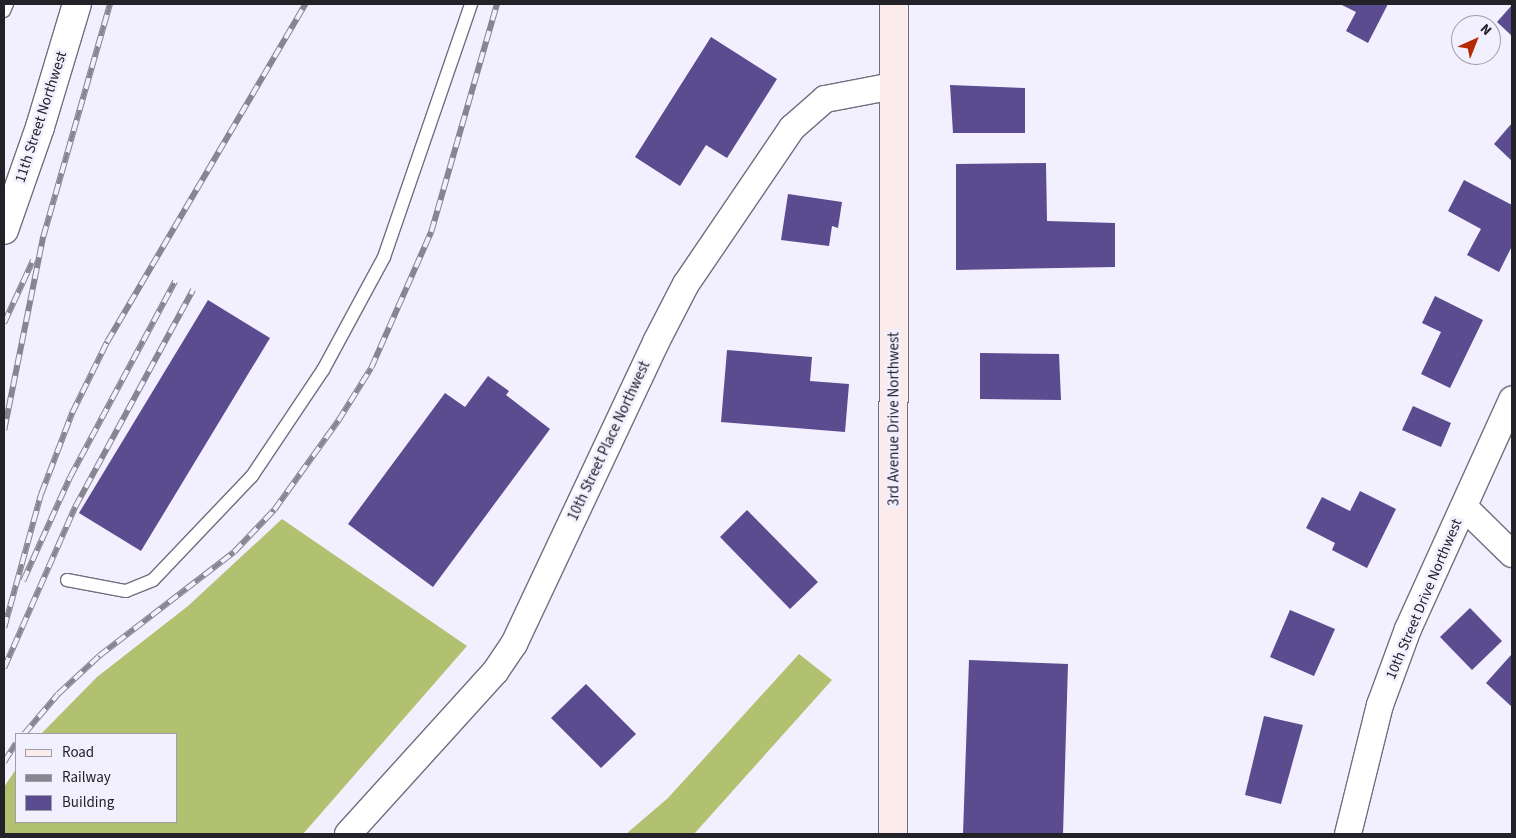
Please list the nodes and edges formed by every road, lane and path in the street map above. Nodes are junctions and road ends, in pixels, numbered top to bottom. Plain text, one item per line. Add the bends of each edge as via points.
1 (7, 4) edge
2 (77, 4) edge
3 (471, 4) edge
4 (894, 4) edge
5 (4, 12) edge
6 (893, 86) junction
7 (4, 230) edge
8 (1512, 400) edge
9 (1464, 507) junction
10 (1512, 554) edge
11 (67, 580) dead end
12 (348, 834) edge
13 (893, 834) edge
14 (1348, 834) edge

1 - 5 lane
2 - 7 street, 11th Street Northwest via 40,127
3 - 11 lane via 384,256 323,370 252,476 153,580 126,591
4 - 6 main road, 3rd Avenue Drive Northwest
6 - 12 street, 10th Street Place Northwest via 825,98 792,128 686,284 514,644 495,672
6 - 13 main road, 3rd Avenue Drive Northwest
8 - 9 street, 10th Street Drive Northwest
9 - 10 street
9 - 14 street, 10th Street Drive Northwest via 1408,629 1380,705

